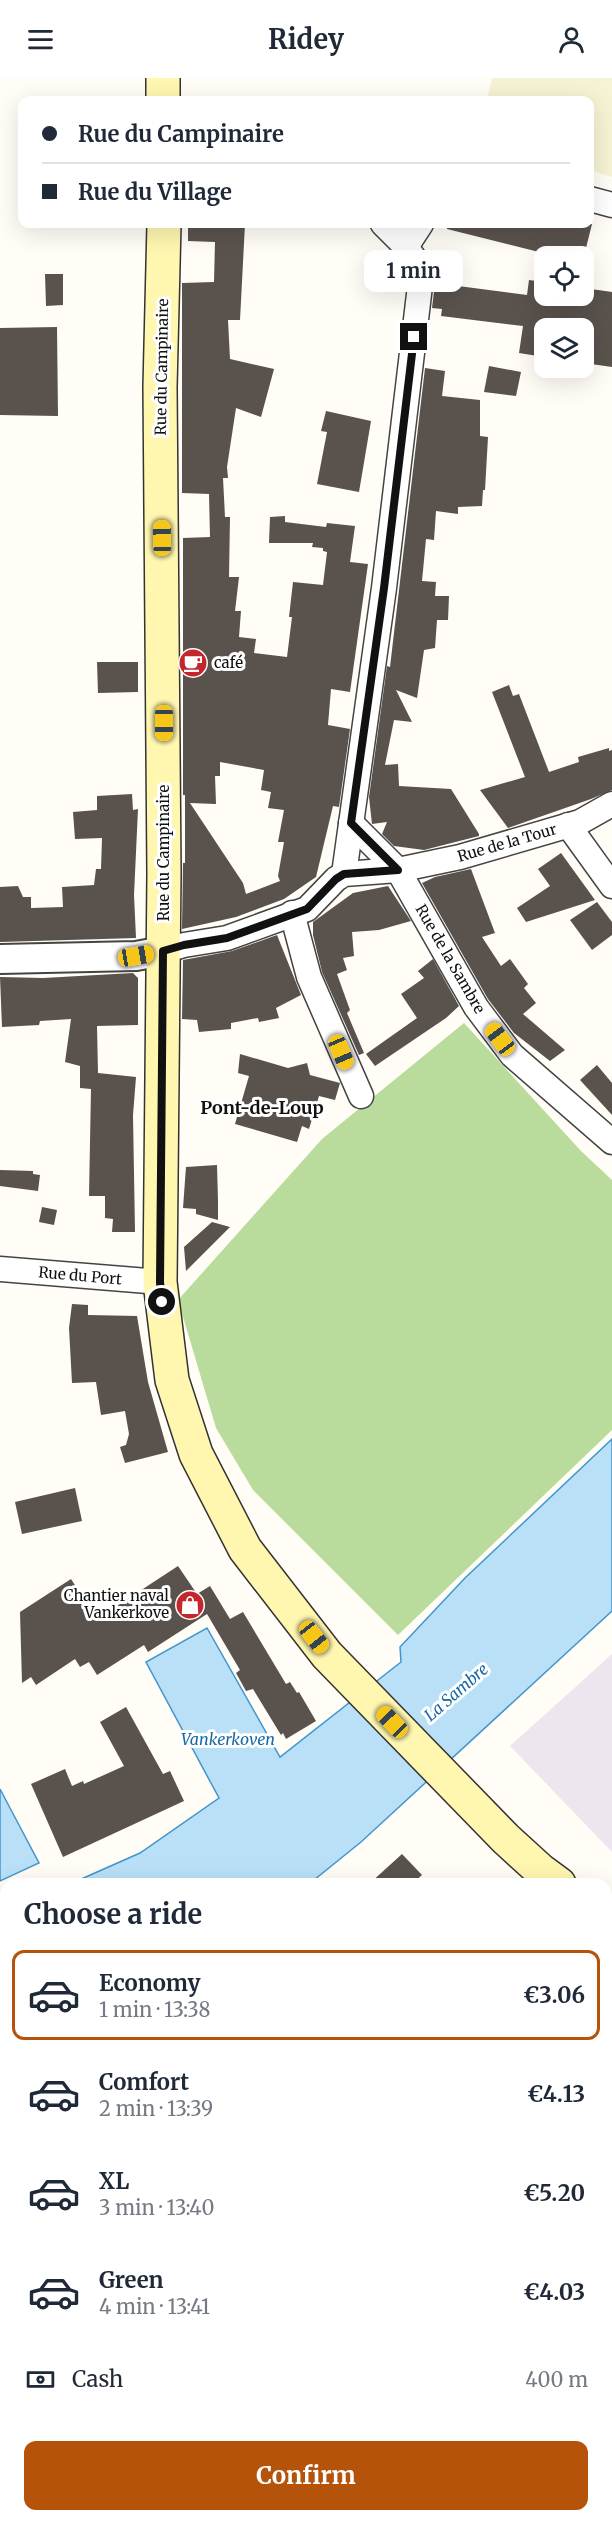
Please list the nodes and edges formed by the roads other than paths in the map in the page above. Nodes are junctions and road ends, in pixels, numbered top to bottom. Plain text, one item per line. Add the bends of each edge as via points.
1 (163, 78) edge
2 (164, 96) edge
3 (594, 200) edge
4 (612, 205) edge
5 (164, 228) edge
6 (387, 228) edge
7 (418, 228) edge
8 (406, 247) junction
9 (612, 804) edge
10 (351, 823) junction
11 (568, 825) junction
12 (398, 870) junction
13 (344, 874) junction
14 (612, 886) edge
15 (292, 913) junction
16 (163, 951) junction
17 (0, 959) edge
18 (361, 1096) dead end
19 (612, 1142) edge
20 (0, 1269) edge
21 (160, 1282) junction
22 (551, 1878) edge

1 - 2 main road
3 - 4 street
5 - 16 main road, Rue du Campinaire via 160,387
6 - 8 street
7 - 8 street
8 - 10 street via 423,269
9 - 11 street, Rue de la Tour
10 - 12 street, Rue de la Sambre
10 - 13 street
11 - 12 street, Rue de la Tour via 460,857
11 - 14 street
12 - 13 street, Rue de la Tour
12 - 19 street, Rue de la Sambre via 476,1007 512,1055
13 - 15 street via 307,909
15 - 16 street via 227,938
15 - 18 street via 309,977
16 - 17 street via 136,956
16 - 21 main road, Rue du Campinaire
20 - 21 street, Rue du Port
21 - 22 main road, Rue du Campinaire via 172,1380 196,1454 245,1549 327,1655 506,1839

